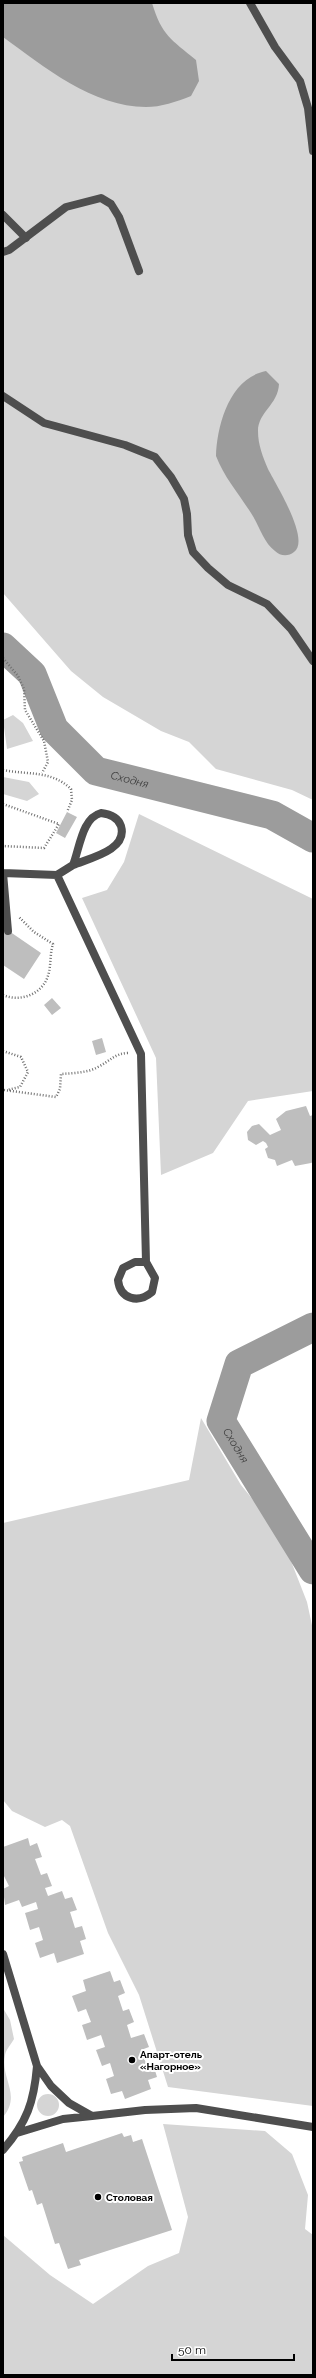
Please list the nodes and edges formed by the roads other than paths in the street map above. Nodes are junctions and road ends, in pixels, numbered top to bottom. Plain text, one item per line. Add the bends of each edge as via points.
1 (250, 3) edge
2 (313, 151) edge
3 (3, 215) edge
4 (26, 238) junction
5 (3, 252) edge
6 (139, 271) dead end
7 (3, 396) edge
8 (313, 661) edge
9 (73, 865) junction
10 (3, 873) edge
11 (57, 875) junction
12 (8, 931) dead end
13 (146, 1262) junction
14 (3, 1954) edge
15 (37, 2066) junction
16 (92, 2116) junction
17 (313, 2127) edge
18 (18, 2133) junction
19 (3, 2150) edge

1 - 2 lane via 275,47 300,81 308,108
3 - 4 lane
4 - 5 lane
4 - 6 lane via 66,207 101,198 111,204 119,217
7 - 8 lane via 44,423 125,445 155,457 184,499 188,535 193,552 228,585 267,604 291,629
9 - 9 lane via 103,853 118,843 122,829 115,817 102,813 90,819 86,824
9 - 11 lane
10 - 11 lane
10 - 12 lane
11 - 13 lane via 141,1054
13 - 13 lane via 128,1264 119,1273 119,1286 130,1298 145,1297 155,1285 153,1272
14 - 15 lane
15 - 16 lane via 51,2086 64,2098
15 - 18 lane via 35,2093
16 - 17 lane via 196,2108
16 - 18 lane via 63,2118
18 - 19 lane

